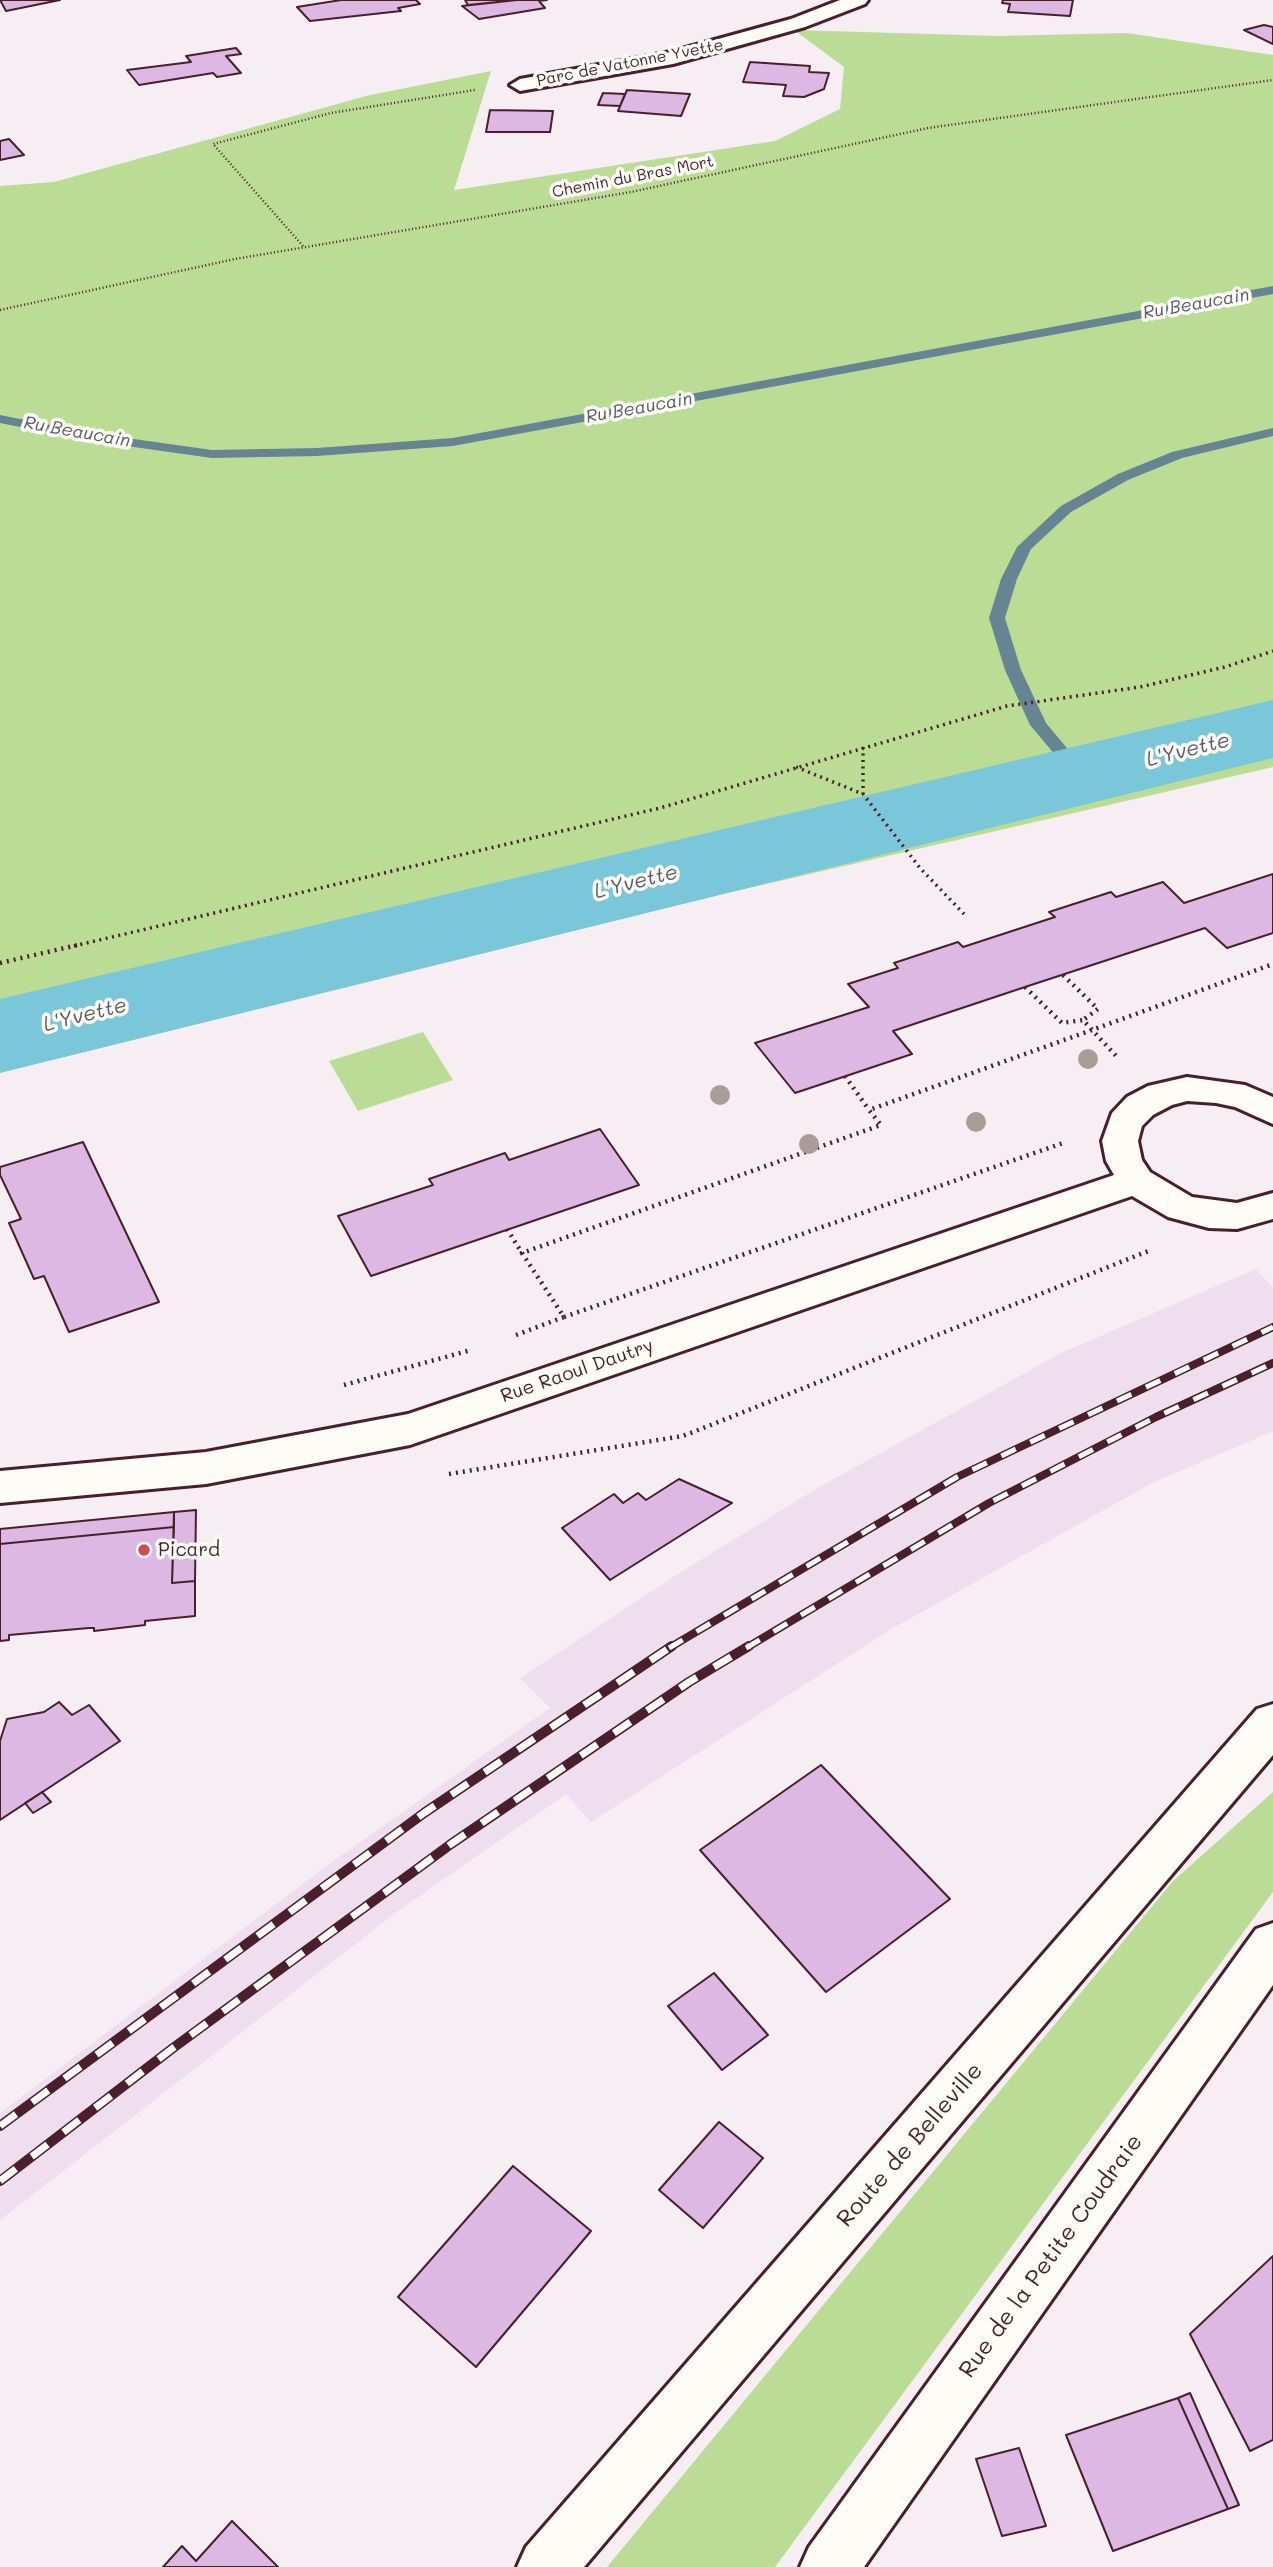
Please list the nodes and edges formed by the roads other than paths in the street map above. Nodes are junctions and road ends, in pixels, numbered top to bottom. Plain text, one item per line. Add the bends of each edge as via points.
1 (858, 0) edge
2 (520, 85) road end
3 (1273, 1112) edge
4 (1137, 1181) junction
5 (1270, 1213) edge
6 (0, 1487) edge
7 (1273, 1723) edge
8 (1273, 1945) edge
9 (546, 2567) edge
10 (828, 2567) edge

1 - 2 street, Parc de Vatonne Yvette via 797,23 686,54
3 - 4 street via 1245,1097 1187,1089 1140,1106 1125,1122 1120,1141 1124,1161
4 - 5 street via 1181,1208 1209,1215
4 - 6 street, Rue Raoul Dautry via 410,1429 206,1468
7 - 9 street, Route de Belleville
8 - 10 street, Rue de la Petite Coudraie

